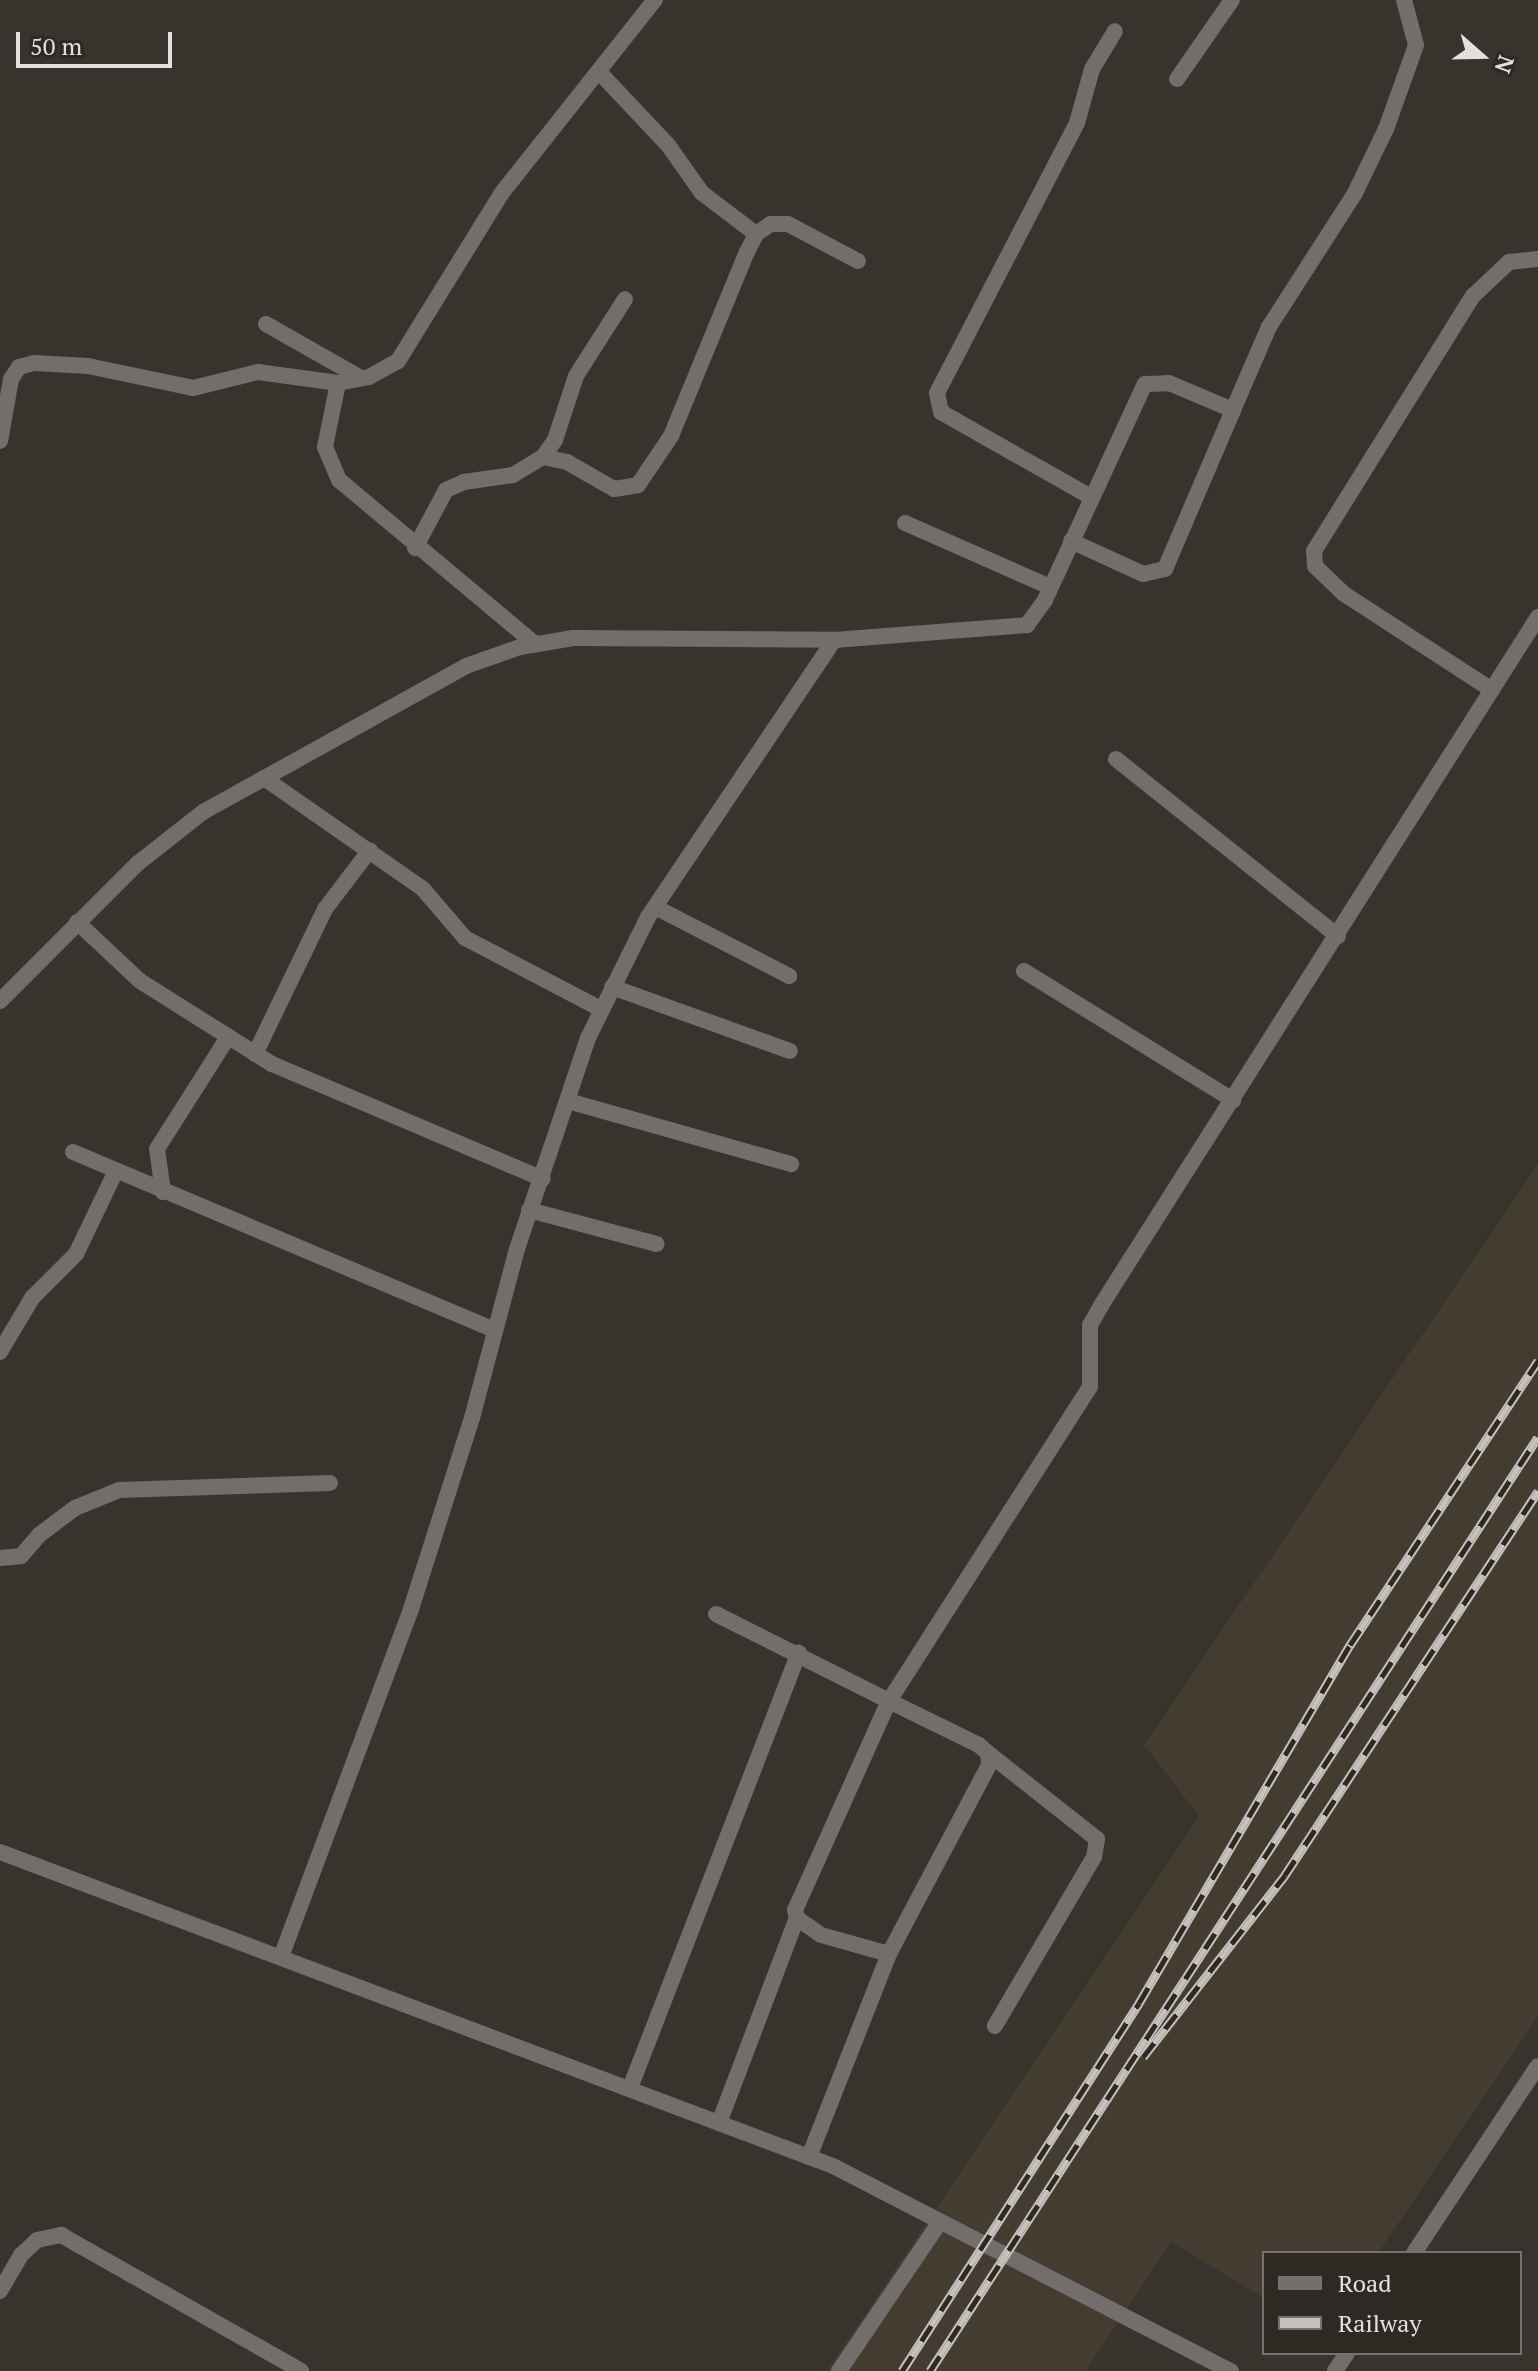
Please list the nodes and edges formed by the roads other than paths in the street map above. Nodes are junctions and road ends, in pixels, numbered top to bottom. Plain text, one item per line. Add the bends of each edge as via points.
1 (655, 0) edge
2 (1232, 0) edge
3 (1404, 0) edge
4 (1115, 31) dead end
5 (601, 74) junction
6 (1177, 79) dead end
7 (756, 234) junction
8 (1538, 259) edge
9 (858, 261) dead end
10 (625, 299) dead end
11 (266, 324) dead end
12 (361, 378) junction
13 (338, 383) junction
14 (1233, 410) junction
15 (0, 441) edge
16 (543, 457) junction
17 (1091, 497) junction
18 (905, 523) dead end
19 (1071, 541) junction
20 (415, 548) junction
21 (1050, 587) junction
22 (1538, 617) edge
23 (834, 640) junction
24 (535, 644) junction
25 (1492, 690) junction
26 (1116, 759) dead end
27 (264, 778) junction
28 (370, 850) junction
29 (655, 907) junction
30 (77, 922) junction
31 (1338, 936) junction
32 (1024, 971) dead end
33 (789, 976) dead end
34 (612, 987) junction
35 (0, 1001) edge
36 (601, 1009) junction
37 (228, 1037) junction
38 (790, 1051) dead end
39 (255, 1054) junction
40 (1233, 1100) junction
41 (568, 1101) junction
42 (73, 1152) dead end
43 (791, 1164) dead end
44 (116, 1171) junction
45 (543, 1179) junction
46 (163, 1192) junction
47 (529, 1210) junction
48 (657, 1244) dead end
49 (495, 1330) junction
50 (0, 1352) edge
51 (330, 1483) dead end
52 (0, 1558) edge
53 (716, 1614) dead end
54 (799, 1653) junction
55 (889, 1701) junction
56 (988, 1753) junction
57 (0, 1853) edge
58 (797, 1918) junction
59 (889, 1954) junction
60 (281, 1957) junction
61 (995, 2026) dead end
62 (1538, 2066) edge
63 (630, 2088) junction
64 (719, 2123) junction
65 (809, 2157) junction
66 (940, 2222) junction
67 (1415, 2251) edge
68 (0, 2291) edge
69 (301, 2371) edge
70 (839, 2371) edge
71 (1231, 2371) edge

1 - 5 street
2 - 6 street
3 - 14 street via 1416,45 1391,118 1355,193 1269,327
4 - 17 street via 1092,69 1077,123 937,393 941,412
5 - 7 street via 668,145 702,193
5 - 12 street via 481,223 408,351
7 - 9 street via 771,224 788,224
7 - 16 street via 719,310 671,436 638,485 614,489 567,462
8 - 25 street via 1509,262 1473,296 1314,551 1315,566 1344,594
10 - 16 street via 576,376 555,440
11 - 12 street
12 - 13 street
13 - 15 street via 271,372 204,387 174,387 88,366 34,363 19,367 11,379
13 - 20 street via 327,429 328,463 355,497
14 - 17 street via 1169,383 1145,384
14 - 19 street via 1165,569 1143,574
16 - 20 street via 513,475 446,490
17 - 19 street
18 - 21 street
19 - 21 street
20 - 24 street
21 - 23 street via 1027,625 1013,630
22 - 25 street
23 - 24 street via 617,637
23 - 29 street
24 - 27 street via 447,674
25 - 31 street
26 - 31 street
27 - 28 street
27 - 30 street via 166,840
28 - 36 street via 423,889 465,938
28 - 39 street via 325,909
29 - 33 street
29 - 34 street
30 - 35 street
30 - 37 street via 140,981
31 - 40 street
32 - 40 street
34 - 36 street
34 - 38 street
36 - 41 street
37 - 39 street
37 - 46 street via 157,1149
39 - 45 street via 302,1080
40 - 55 street via 1090,1325 1094,1372 1085,1398
41 - 43 street
41 - 45 street
42 - 44 street
44 - 46 street
44 - 50 street via 76,1254 32,1298
45 - 47 street
46 - 49 street
47 - 48 street
47 - 49 street
49 - 60 street via 411,1609
51 - 52 street via 119,1490 75,1508 21,1556
53 - 54 street
54 - 55 street
54 - 63 street
55 - 56 street
55 - 58 street via 799,1897
56 - 59 street via 989,1765 979,1787
56 - 61 street via 1097,1839 1094,1857
57 - 60 street
58 - 59 street via 821,1935
58 - 64 street
59 - 65 street
60 - 63 street
62 - 67 street
63 - 64 street
64 - 65 street
65 - 66 street
66 - 70 street
66 - 71 street
68 - 69 street via 21,2255 37,2240 61,2235

